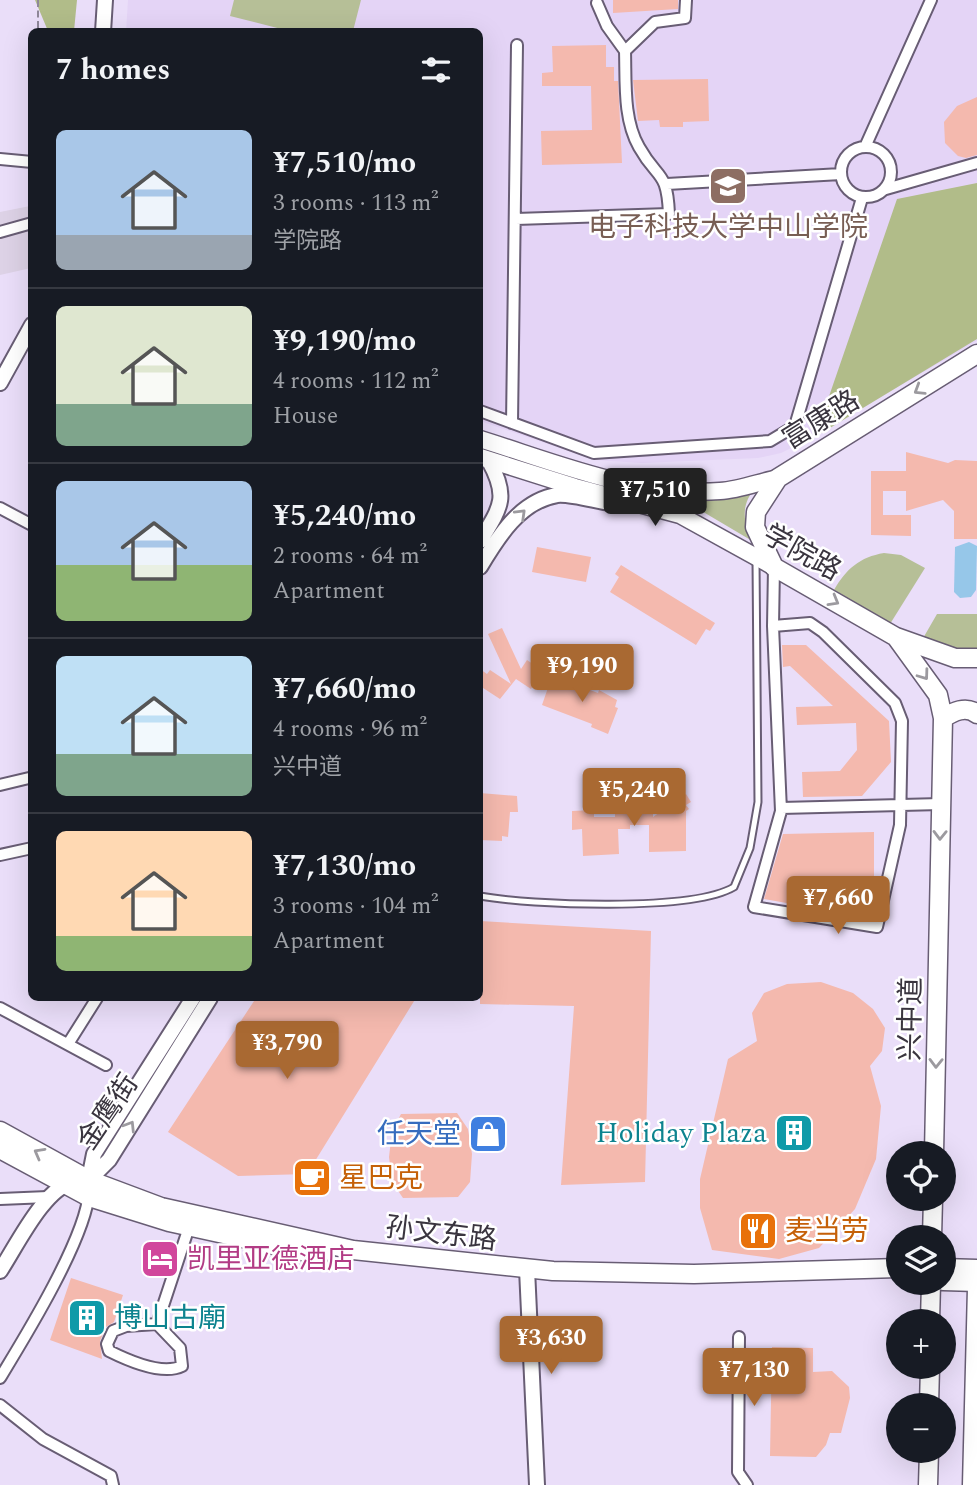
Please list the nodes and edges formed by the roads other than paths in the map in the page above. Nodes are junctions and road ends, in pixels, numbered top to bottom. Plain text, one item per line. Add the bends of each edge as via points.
1 (105, 0) edge
2 (686, 0) edge
3 (931, 0) edge
4 (597, 3) dead end
5 (103, 28) edge
6 (517, 45) dead end
7 (625, 51) junction
8 (865, 147) junction
9 (0, 159) edge
10 (28, 162) edge
11 (977, 163) edge
12 (841, 174) junction
13 (667, 184) junction
14 (886, 189) junction
15 (863, 198) junction
16 (516, 219) junction
17 (28, 224) edge
18 (0, 232) edge
19 (28, 332) edge
20 (977, 355) edge
21 (0, 383) edge
22 (483, 412) edge
23 (512, 423) junction
24 (483, 440) edge
25 (484, 459) edge
26 (778, 478) junction
27 (640, 505) junction
28 (0, 508) edge
29 (28, 523) edge
30 (483, 536) edge
31 (755, 557) junction
32 (483, 563) edge
33 (774, 567) junction
34 (773, 626) junction
35 (896, 637) junction
36 (977, 658) edge
37 (977, 714) edge
38 (943, 718) junction
39 (28, 778) edge
40 (0, 785) edge
41 (941, 804) junction
42 (781, 808) junction
43 (28, 849) edge
44 (0, 855) edge
45 (483, 896) edge
46 (95, 1001) edge
47 (191, 1001) edge
48 (208, 1001) edge
49 (0, 1009) edge
50 (68, 1044) junction
51 (106, 1065) dead end
52 (0, 1131) edge
53 (934, 1141) edge
54 (0, 1149) edge
55 (64, 1184) junction
56 (89, 1188) junction
57 (48, 1197) junction
58 (0, 1199) edge
59 (189, 1227) junction
60 (886, 1268) edge
61 (956, 1268) edge
62 (977, 1269) edge
63 (0, 1271) edge
64 (528, 1274) junction
65 (886, 1279) edge
66 (956, 1281) edge
67 (977, 1282) edge
68 (977, 1288) edge
69 (157, 1324) junction
70 (739, 1337) dead end
71 (0, 1378) edge
72 (0, 1405) edge
73 (929, 1463) edge
74 (974, 1480) edge
75 (113, 1485) edge
76 (537, 1485) edge
77 (747, 1485) edge
78 (928, 1485) edge

1 - 5 street
2 - 7 street via 685,18 655,22
3 - 8 street
4 - 7 street
6 - 16 street
7 - 13 street via 628,113 639,147
8 - 12 street via 850,152
8 - 14 street via 880,151 891,164
9 - 10 street
11 - 14 street
12 - 13 street
12 - 15 street via 847,190
13 - 16 street via 669,214
14 - 15 street
15 - 23 street via 795,426 770,441 594,453
16 - 23 street
17 - 18 street
19 - 21 street
20 -> 26 main road, 富康路
22 - 23 street
24 - 26 main road, 学院路 via 625,484 673,492 723,491
25 - 27 main road, 学院路
25 - 30 street via 501,482 502,496
26 - 33 main road, 富康路 via 756,512 755,527
27 - 31 main road, 学院路 via 680,515
32 -> 27 street via 525,507 559,495 607,505
28 - 29 street
31 - 33 main road, 学院路
31 - 45 lane via 758,802 750,848 734,887 708,897 599,904
33 - 34 street
33 -> 35 main road, 学院路
34 - 42 street
34 - 42 street via 810,623 823,632 895,703 902,721 900,825 877,927 754,907
35 - 36 main road via 954,658
35 -> 38 main road via 938,695
37 - 38 main road via 957,710
38 - 41 main road, 兴中道
39 - 40 street
41 - 42 street
41 -> 53 main road, 兴中道
43 - 44 street
46 - 50 street
47 - 56 street, 金鹰街 via 94,1154
56 -> 48 street, 金鹰街
49 - 50 street
50 - 51 street
56 -> 52 main road, 孙文东路
54 - 55 main road, 孙文东路
55 - 56 main road, 孙文东路
55 - 57 street
56 - 59 main road, 孙文东路
56 - 64 main road, 孙文东路 via 353,1250
56 - 71 street via 75,1238 30,1332
57 - 58 street
57 - 63 street
59 - 64 main road, 孙文东路 via 354,1262
59 - 69 street
60 - 64 main road, 孙文东路
61 - 62 main road
64 - 65 main road, 孙文东路 via 682,1283
64 - 76 street
66 - 67 main road
68 - 74 main road
69 - 69 street via 113,1331 109,1351 157,1368 182,1366 180,1348
70 - 77 street via 738,1472
72 - 75 street via 43,1439 111,1476
73 - 78 main road

